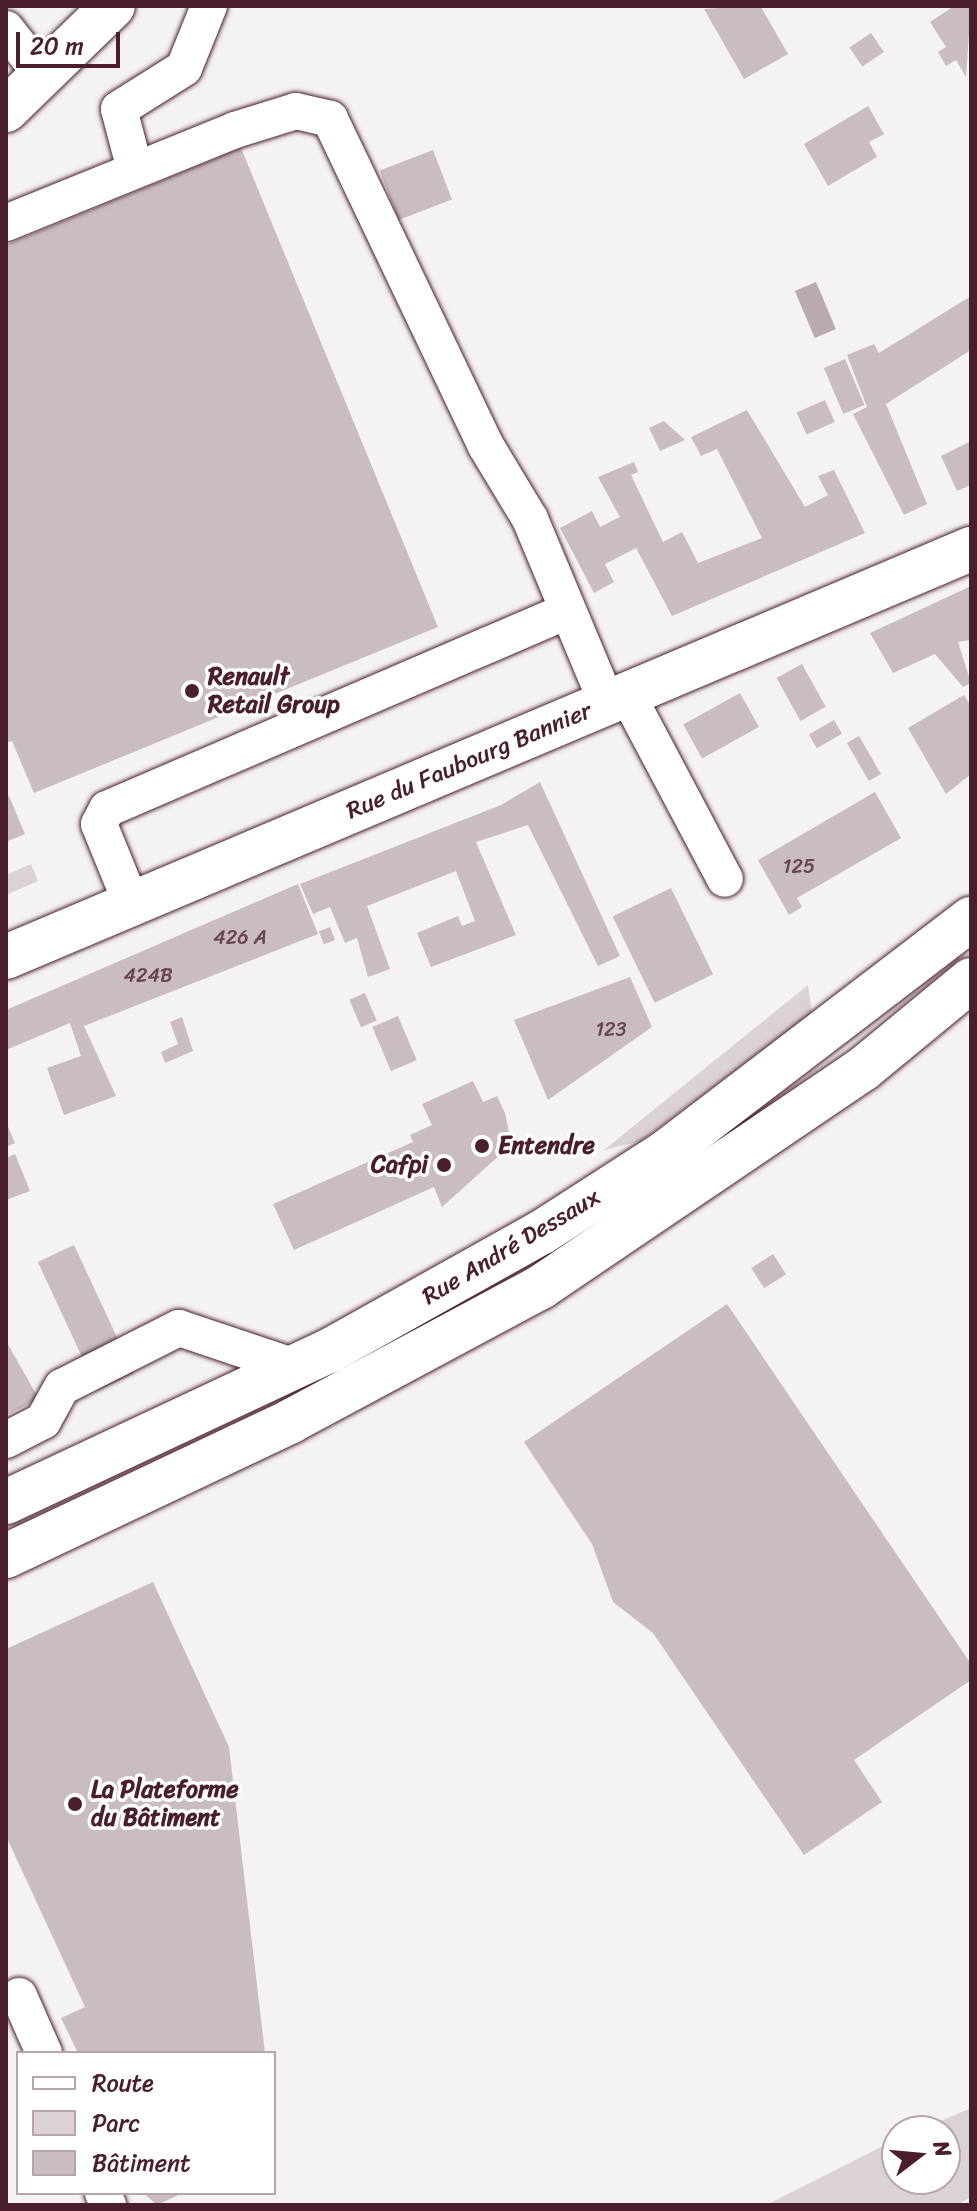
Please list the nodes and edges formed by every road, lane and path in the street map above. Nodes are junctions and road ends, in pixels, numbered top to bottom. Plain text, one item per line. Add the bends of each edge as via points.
1 (113, 6) edge
2 (209, 6) edge
3 (6, 29) edge
4 (42, 75) junction
5 (6, 110) edge
6 (135, 170) junction
7 (6, 223) edge
8 (971, 533) edge
9 (952, 556) edge
10 (567, 611) junction
11 (617, 698) junction
12 (725, 879) dead end
13 (132, 905) junction
14 (971, 919) edge
15 (6, 957) edge
16 (971, 980) edge
17 (295, 1367) junction
18 (6, 1440) edge
19 (6, 1502) edge
20 (6, 1556) edge
21 (19, 1996) dead end
22 (43, 2051) edge

1 - 4 main road
2 - 6 lane via 184,68 119,109
3 - 4 lane
4 - 5 main road
6 - 7 lane
6 - 10 lane via 296,111 330,119 486,446 530,519
8 - 9 main road, Rue du Faubourg Bannier
9 - 11 main road, Rue du Faubourg Bannier
10 - 11 lane
10 - 13 lane via 107,809 99,824
11 - 12 lane
11 - 13 main road, Rue du Faubourg Bannier
13 - 15 main road, Rue du Faubourg Bannier
14 - 17 main road, Rue André Dessaux via 666,1152 542,1232
16 - 20 main road, Rue André Dessaux via 863,1069 541,1287 291,1421
17 - 18 lane via 179,1328 62,1387 43,1421
17 - 19 main road, Rue André Dessaux
21 - 22 lane

